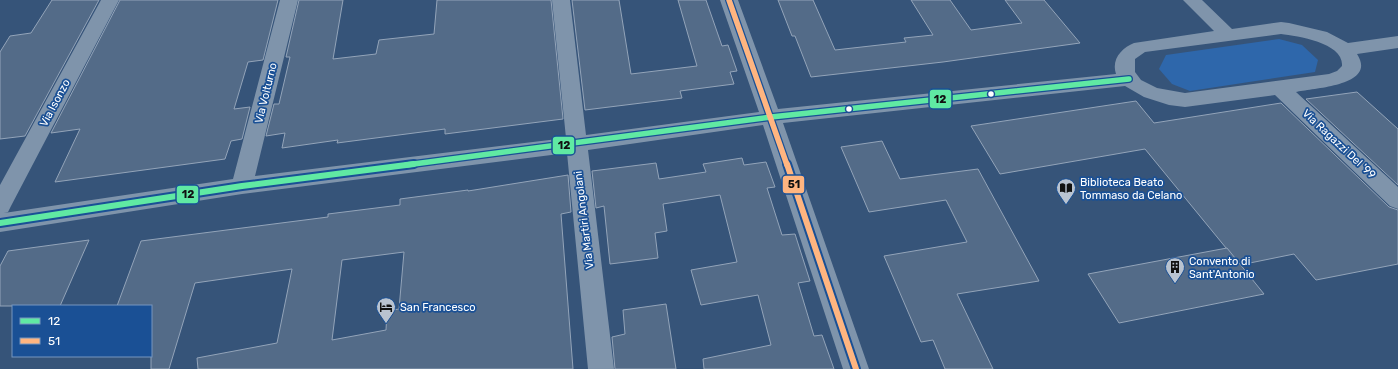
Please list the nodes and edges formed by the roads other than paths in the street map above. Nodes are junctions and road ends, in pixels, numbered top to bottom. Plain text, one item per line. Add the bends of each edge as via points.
1 (110, 0) edge
2 (289, 0) edge
3 (561, 0) edge
4 (729, 0) edge
5 (1192, 0) edge
6 (1227, 34) junction
7 (1398, 42) edge
8 (1344, 50) junction
9 (1129, 79) junction
10 (1280, 88) junction
11 (771, 118) junction
12 (576, 144) junction
13 (242, 186) junction
14 (1398, 200) edge
15 (0, 206) edge
16 (0, 223) edge
17 (601, 369) edge
18 (856, 369) edge

1 - 15 street, Via Isonzo
2 - 13 street, Via Volturno
3 - 12 street, Via Martiri Angolani
4 - 11 street
5 - 6 street
6 - 8 street via 1281,28 1302,31 1325,39
6 - 9 street via 1141,47 1130,52 1124,64
7 - 8 street
8 - 10 street via 1353,65 1348,73 1337,79
9 - 10 street via 1156,95 1186,100
9 - 11 street
10 - 14 street, Via Ragazzi Del '99
11 - 12 street
11 - 18 street
12 - 13 street
12 - 17 street, Via Martiri Angolani
13 - 16 street

